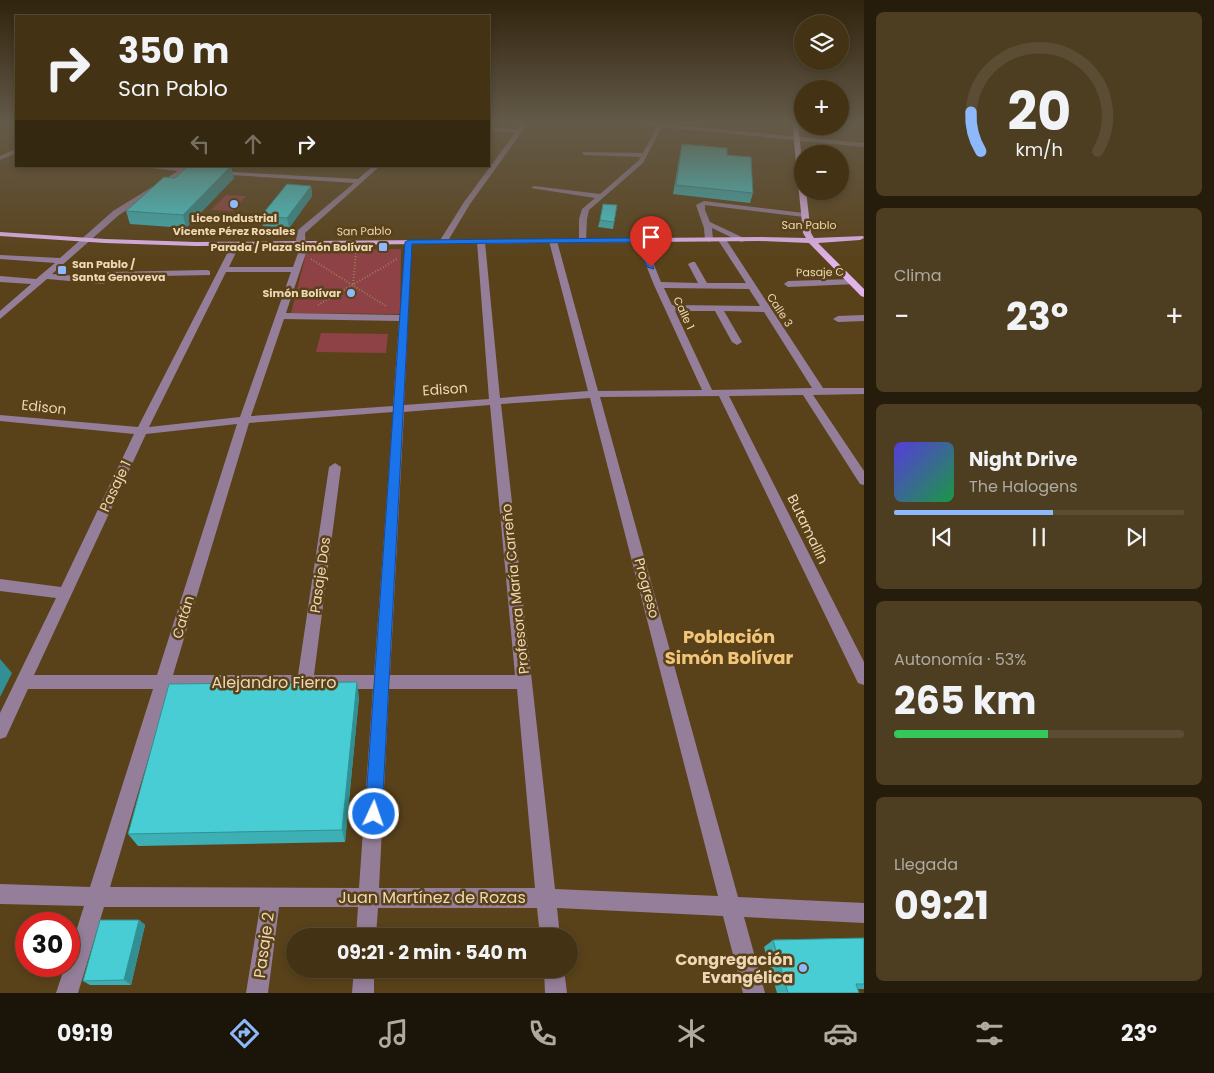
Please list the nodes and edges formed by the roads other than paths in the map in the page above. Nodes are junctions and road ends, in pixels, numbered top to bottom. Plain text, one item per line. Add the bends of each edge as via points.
1 (179, 168) edge
2 (374, 168) edge
3 (492, 168) edge
4 (634, 168) edge
5 (800, 168) edge
6 (192, 169) edge
7 (212, 171) edge
8 (360, 181) junction
9 (534, 188) dead end
10 (600, 196) junction
11 (804, 215) junction
12 (709, 224) junction
13 (0, 234) edge
14 (862, 238) edge
15 (810, 239) junction
16 (85, 240) junction
17 (640, 240) junction
18 (709, 240) junction
19 (722, 240) junction
20 (744, 240) junction
21 (553, 241) junction
22 (582, 241) junction
23 (409, 242) junction
24 (443, 242) junction
25 (482, 242) junction
26 (236, 244) junction
27 (302, 248) junction
28 (0, 257) edge
29 (61, 261) junction
30 (692, 264) dead end
31 (224, 269) junction
32 (296, 270) junction
33 (208, 273) dead end
34 (0, 279) edge
35 (41, 279) junction
36 (852, 282) junction
37 (788, 284) dead end
38 (658, 285) junction
39 (704, 285) junction
40 (750, 286) junction
41 (864, 294) edge
42 (669, 308) junction
43 (718, 308) junction
44 (765, 309) junction
45 (0, 316) edge
46 (280, 316) junction
47 (404, 318) junction
48 (864, 318) edge
49 (838, 319) dead end
50 (738, 342) dead end
51 (864, 391) edge
52 (820, 392) junction
53 (807, 393) junction
54 (596, 394) junction
55 (716, 394) junction
56 (495, 400) junction
57 (397, 408) junction
58 (0, 418) edge
59 (244, 420) junction
60 (142, 430) junction
61 (335, 467) dead end
62 (864, 481) edge
63 (0, 585) edge
64 (65, 593) junction
65 (864, 678) edge
66 (23, 682) junction
67 (163, 682) junction
68 (305, 682) junction
69 (381, 682) junction
70 (524, 682) junction
71 (0, 731) edge
72 (0, 894) edge
73 (97, 897) junction
74 (272, 897) junction
75 (368, 897) junction
76 (546, 898) junction
77 (732, 908) junction
78 (864, 913) edge
79 (366, 928) edge
80 (549, 928) edge
81 (364, 978) edge
82 (555, 978) edge
83 (67, 993) edge
84 (258, 993) edge
85 (363, 993) edge
86 (556, 993) edge
87 (754, 993) edge

1 - 6 street
2 - 8 street, Catán
3 - 24 street
4 - 10 street
5 - 11 main road
6 - 16 street via 124,207
7 - 8 street
8 - 27 street, Catán via 301,232
9 - 10 street
10 - 22 street via 584,214
11 - 12 street via 704,203 700,208
11 - 15 main road
12 - 18 street
12 - 20 street
13 - 16 main road, San Pablo
14 - 15 main road, San Pablo
15 - 20 main road, San Pablo
15 - 36 main road
16 - 26 main road, San Pablo
16 - 29 street
17 - 18 main road, San Pablo
17 - 22 main road, San Pablo
17 - 38 street, Calle 1
18 - 19 main road, San Pablo
19 - 20 main road, San Pablo
19 - 40 street, Calle 3
21 - 22 main road, San Pablo
21 - 25 main road, San Pablo
21 - 54 street, Progreso
23 - 24 main road, San Pablo
23 - 27 main road, San Pablo
23 - 47 street
24 - 25 main road, San Pablo
25 - 56 street, Profesora María Carreño
26 - 27 main road, San Pablo
26 - 31 street, Pasaje 1
27 - 32 street, Catán
28 - 29 street
29 - 35 street
30 - 39 street
31 - 32 street
31 - 60 street, Pasaje 1
32 - 46 street, Catán
33 - 35 street via 108,275 104,281
34 - 35 street
35 - 45 street
36 - 37 street, Pasaje C
36 - 41 main road
38 - 39 street
38 - 42 street, Calle 1
39 - 40 street
40 - 44 street, Calle 3
42 - 43 street
42 - 55 street, Calle 1
43 - 44 street
43 - 50 street
44 - 52 street, Calle 3
46 - 47 street
46 - 59 street, Catán
47 - 57 street
48 - 49 street
51 - 52 street, Edison
52 - 53 street, Edison
53 - 55 street, Edison
53 - 62 street
54 - 55 street, Edison
54 - 56 street, Edison
54 - 77 street, Progreso
55 - 65 street, Butamallín
56 - 57 street, Edison
56 - 70 street, Profesora María Carreño
57 - 59 street, Edison
57 - 69 street
58 - 60 street, Edison
59 - 60 street, Edison
59 - 67 street, Catán
60 - 64 street, Pasaje 1
61 - 68 street, Pasaje Dos
63 - 64 street
64 - 66 street, Pasaje 1
66 - 67 street, Alejandro Fierro
66 - 71 street, Pasaje 1
67 - 68 street, Alejandro Fierro
67 - 73 street, Catán
68 - 69 street, Alejandro Fierro
69 - 70 street, Alejandro Fierro
69 - 75 street
70 - 76 street, Profesora María Carreño
72 - 73 street, Juan Martínez de Rozas
73 - 74 street, Juan Martínez de Rozas
73 - 83 street, Catán
74 - 75 street, Juan Martínez de Rozas
74 - 84 street, Pasaje 2
75 - 76 street, Juan Martínez de Rozas
75 - 79 street
76 - 77 street, Juan Martínez de Rozas
76 - 80 street, Profesora María Carreño
77 - 78 street, Juan Martínez de Rozas
77 - 87 street, Progreso
81 - 85 street
82 - 86 street

